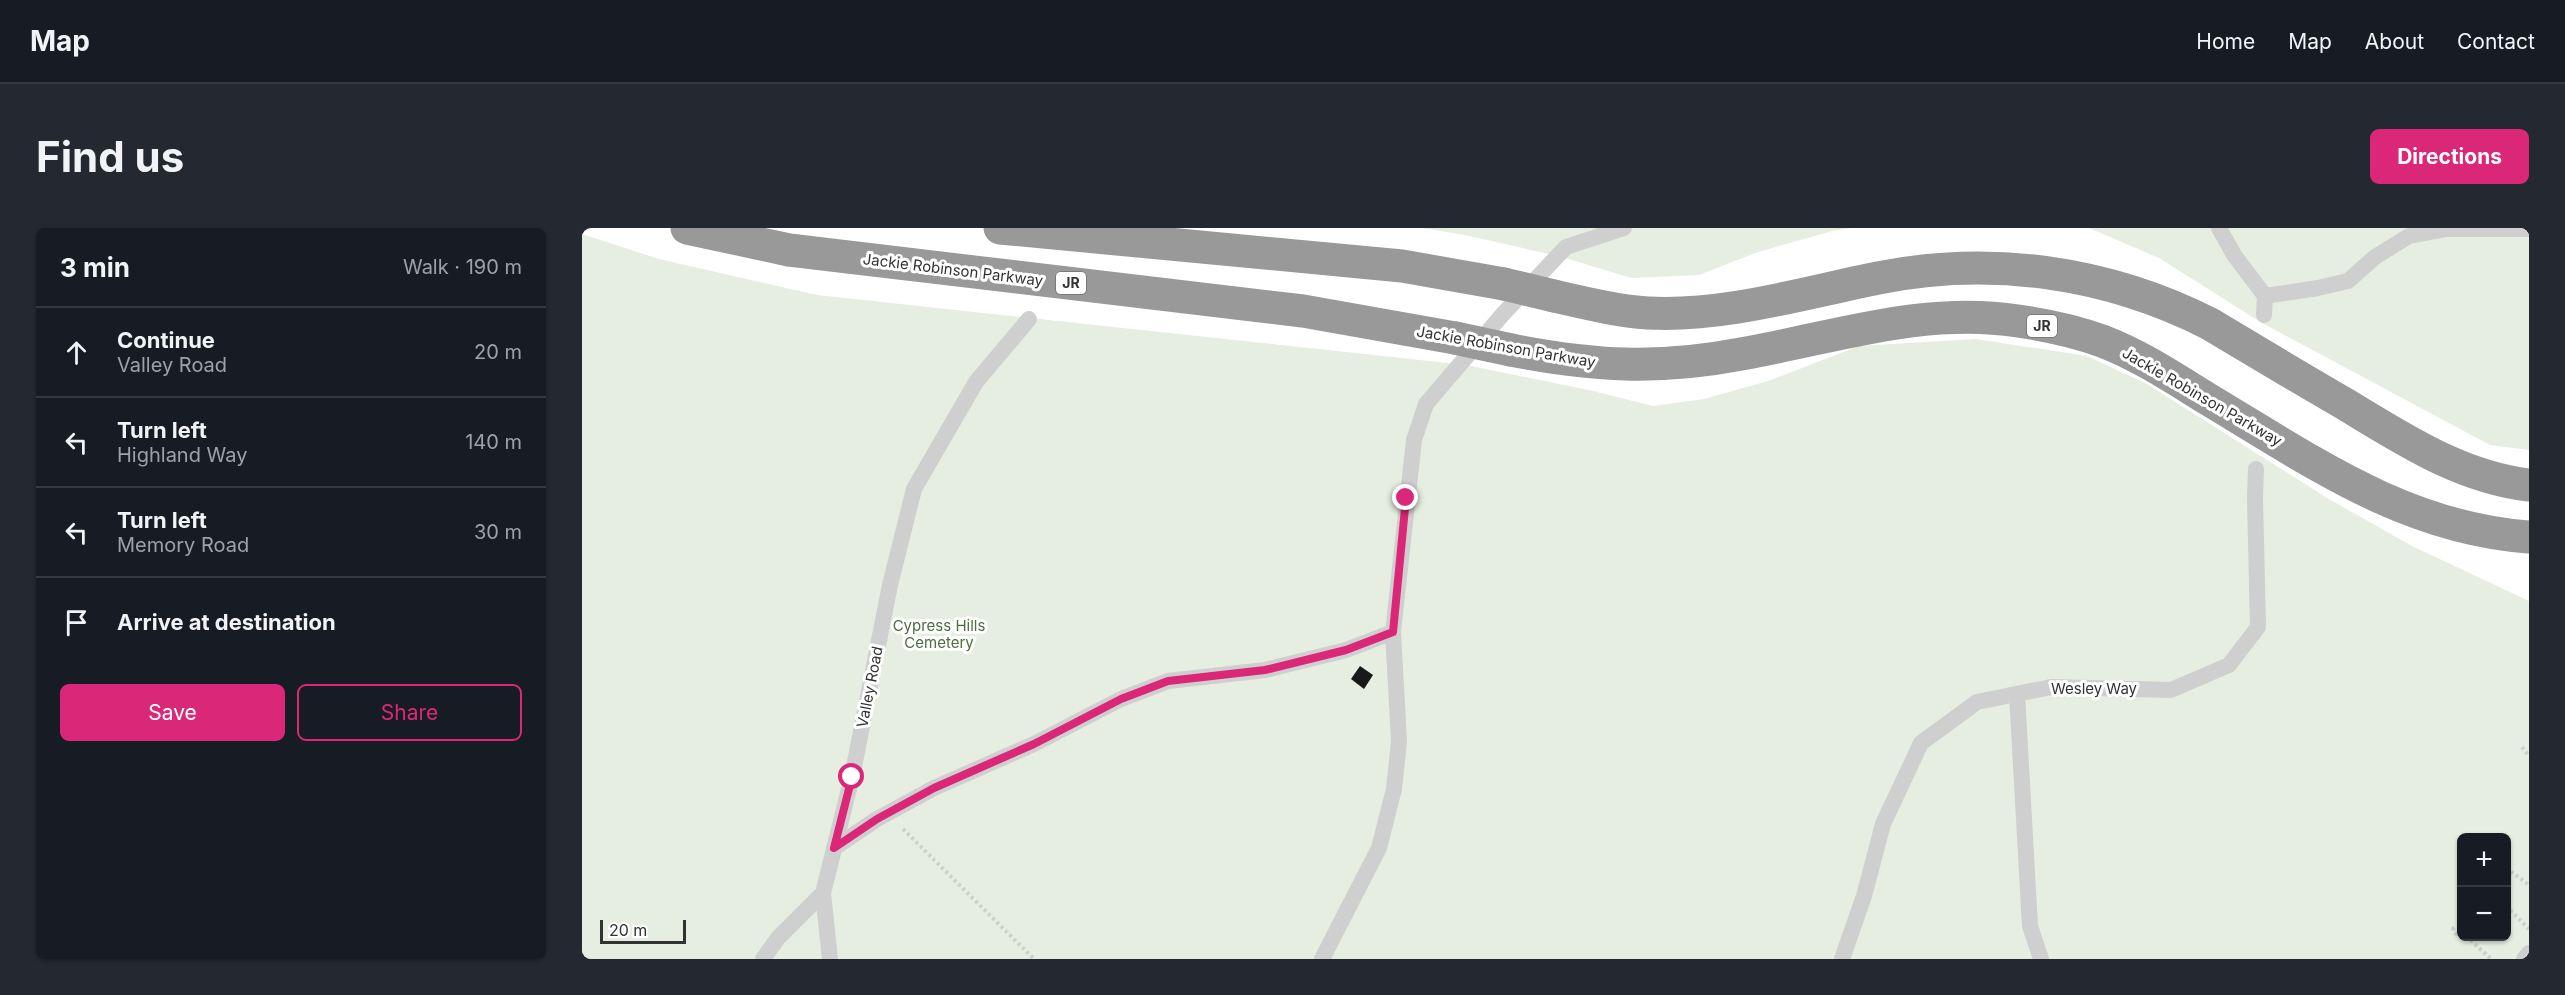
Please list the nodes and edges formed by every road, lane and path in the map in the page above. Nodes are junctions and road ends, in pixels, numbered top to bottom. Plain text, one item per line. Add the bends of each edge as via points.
1 (687, 228) edge
2 (1000, 228) edge
3 (1624, 228) edge
4 (2219, 228) edge
5 (2529, 229) edge
6 (2265, 296) junction
7 (1503, 299) junction
8 (2264, 315) dead end
9 (1029, 319) dead end
10 (2256, 469) dead end
11 (2529, 485) edge
12 (2529, 537) edge
13 (1393, 632) junction
14 (2017, 694) junction
15 (2522, 747) dead end
16 (2529, 756) edge
17 (888, 813) junction
18 (834, 848) junction
19 (2511, 872) edge
20 (2529, 885) edge
21 (823, 893) junction
22 (2511, 911) edge
23 (2529, 929) edge
24 (2471, 941) edge
25 (2529, 953) edge
26 (763, 959) edge
27 (830, 959) edge
28 (1034, 959) edge
29 (1322, 959) edge
30 (1842, 959) edge
31 (2041, 959) edge
32 (2491, 959) edge
33 (2524, 959) edge

1 - 12 highway, Jackie Robinson Parkway / JR, bridge via 789,250 1303,311 1585,363 1661,364 1741,354 1860,328 1918,320 2018,321 2070,331 2129,353 2338,476 2401,507 2465,529
2 - 7 highway via 1402,266
3 - 7 lane via 1566,247
4 - 6 lane
5 - 6 lane via 2446,229 2409,236 2375,257 2348,281
6 - 8 lane
7 - 11 highway, bridge via 1554,296 1620,309 1675,313 1755,304 1881,277 1955,269 2023,270 2089,280 2120,287 2210,324 2404,440 2458,467
7 - 13 lane via 1426,404 1414,440
9 - 18 lane, Valley Road via 976,382 914,489
10 - 14 lane, Wesley Way via 2258,627 2229,665 2171,690 2051,687
13 - 17 lane via 1346,650 1265,670 1168,681 1121,699
13 - 29 lane via 1399,741 1394,789 1379,848
14 - 30 lane, Wesley Way via 1977,702 1921,743 1883,824
14 - 31 lane via 2030,926
15 - 16 path
17 - 18 lane
17 - 28 path
18 - 21 lane, Valley Road
19 - 20 path
21 - 26 lane via 778,938
21 - 27 lane
22 - 23 path
24 - 32 path
25 - 33 lane

